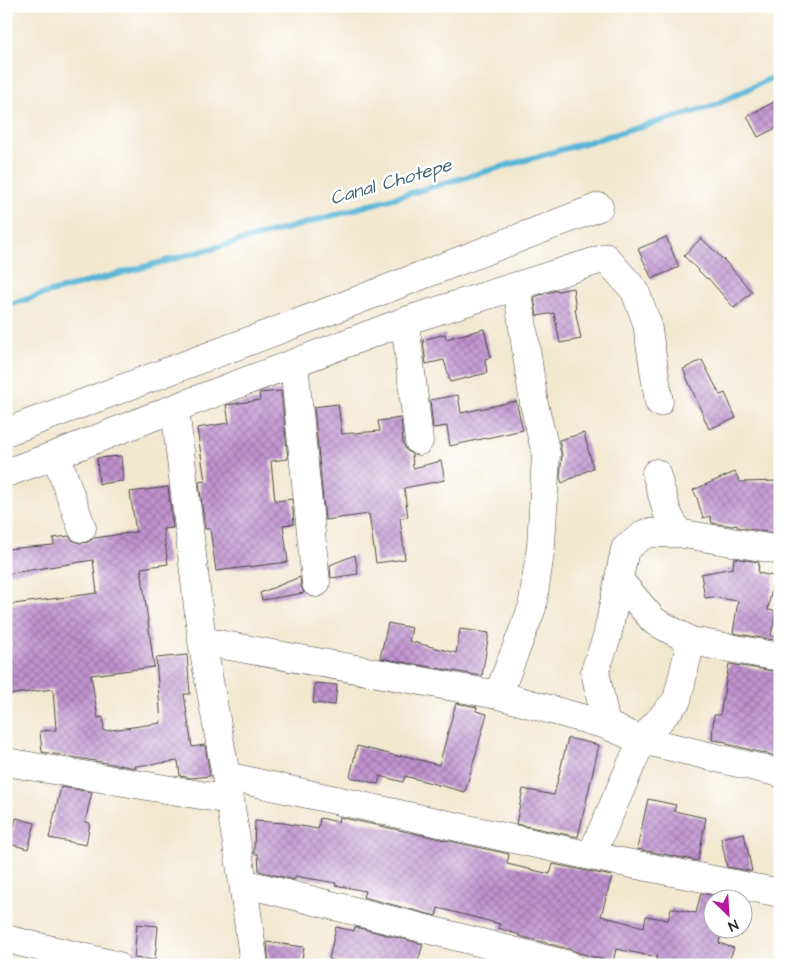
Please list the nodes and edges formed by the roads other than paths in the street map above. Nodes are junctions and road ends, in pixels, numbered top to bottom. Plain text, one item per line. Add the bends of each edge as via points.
1 (599, 207) dead end
2 (517, 286) junction
3 (405, 321) junction
4 (294, 364) junction
5 (659, 402) dead end
6 (175, 408) junction
7 (6, 432) edge
8 (419, 441) dead end
9 (56, 455) junction
10 (6, 473) edge
11 (656, 473) dead end
12 (82, 528) dead end
13 (678, 533) junction
14 (780, 550) edge
15 (619, 580) junction
16 (316, 583) dead end
17 (654, 621) junction
18 (607, 637) junction
19 (202, 640) junction
20 (692, 641) junction
21 (780, 657) edge
22 (498, 695) junction
23 (606, 725) junction
24 (642, 740) junction
25 (6, 762) edge
26 (780, 773) edge
27 (228, 788) junction
28 (591, 856) junction
29 (243, 883) junction
30 (780, 893) edge
31 (6, 939) edge
32 (116, 965) edge
33 (254, 965) edge
34 (569, 965) edge

1 - 7 street
2 - 3 street
2 - 5 street via 606,258 635,291 648,323
2 - 22 street via 534,404 546,454 541,546 532,608
3 - 4 street
3 - 8 street
4 - 6 street
4 - 16 street
6 - 9 street
6 - 19 street
9 - 10 street
9 - 12 street
11 - 13 street via 667,512
13 - 14 street
13 - 15 street via 646,533 625,550
15 - 17 street
15 - 18 street
17 - 18 street
17 - 20 street
18 - 23 street via 595,671
19 - 22 street
19 - 27 street
20 - 21 street
20 - 24 street via 678,700
22 - 23 street
23 - 24 street
24 - 26 street
24 - 28 street
25 - 27 street
27 - 28 street
27 - 29 street
28 - 30 street
29 - 33 street
29 - 34 street
31 - 32 street

